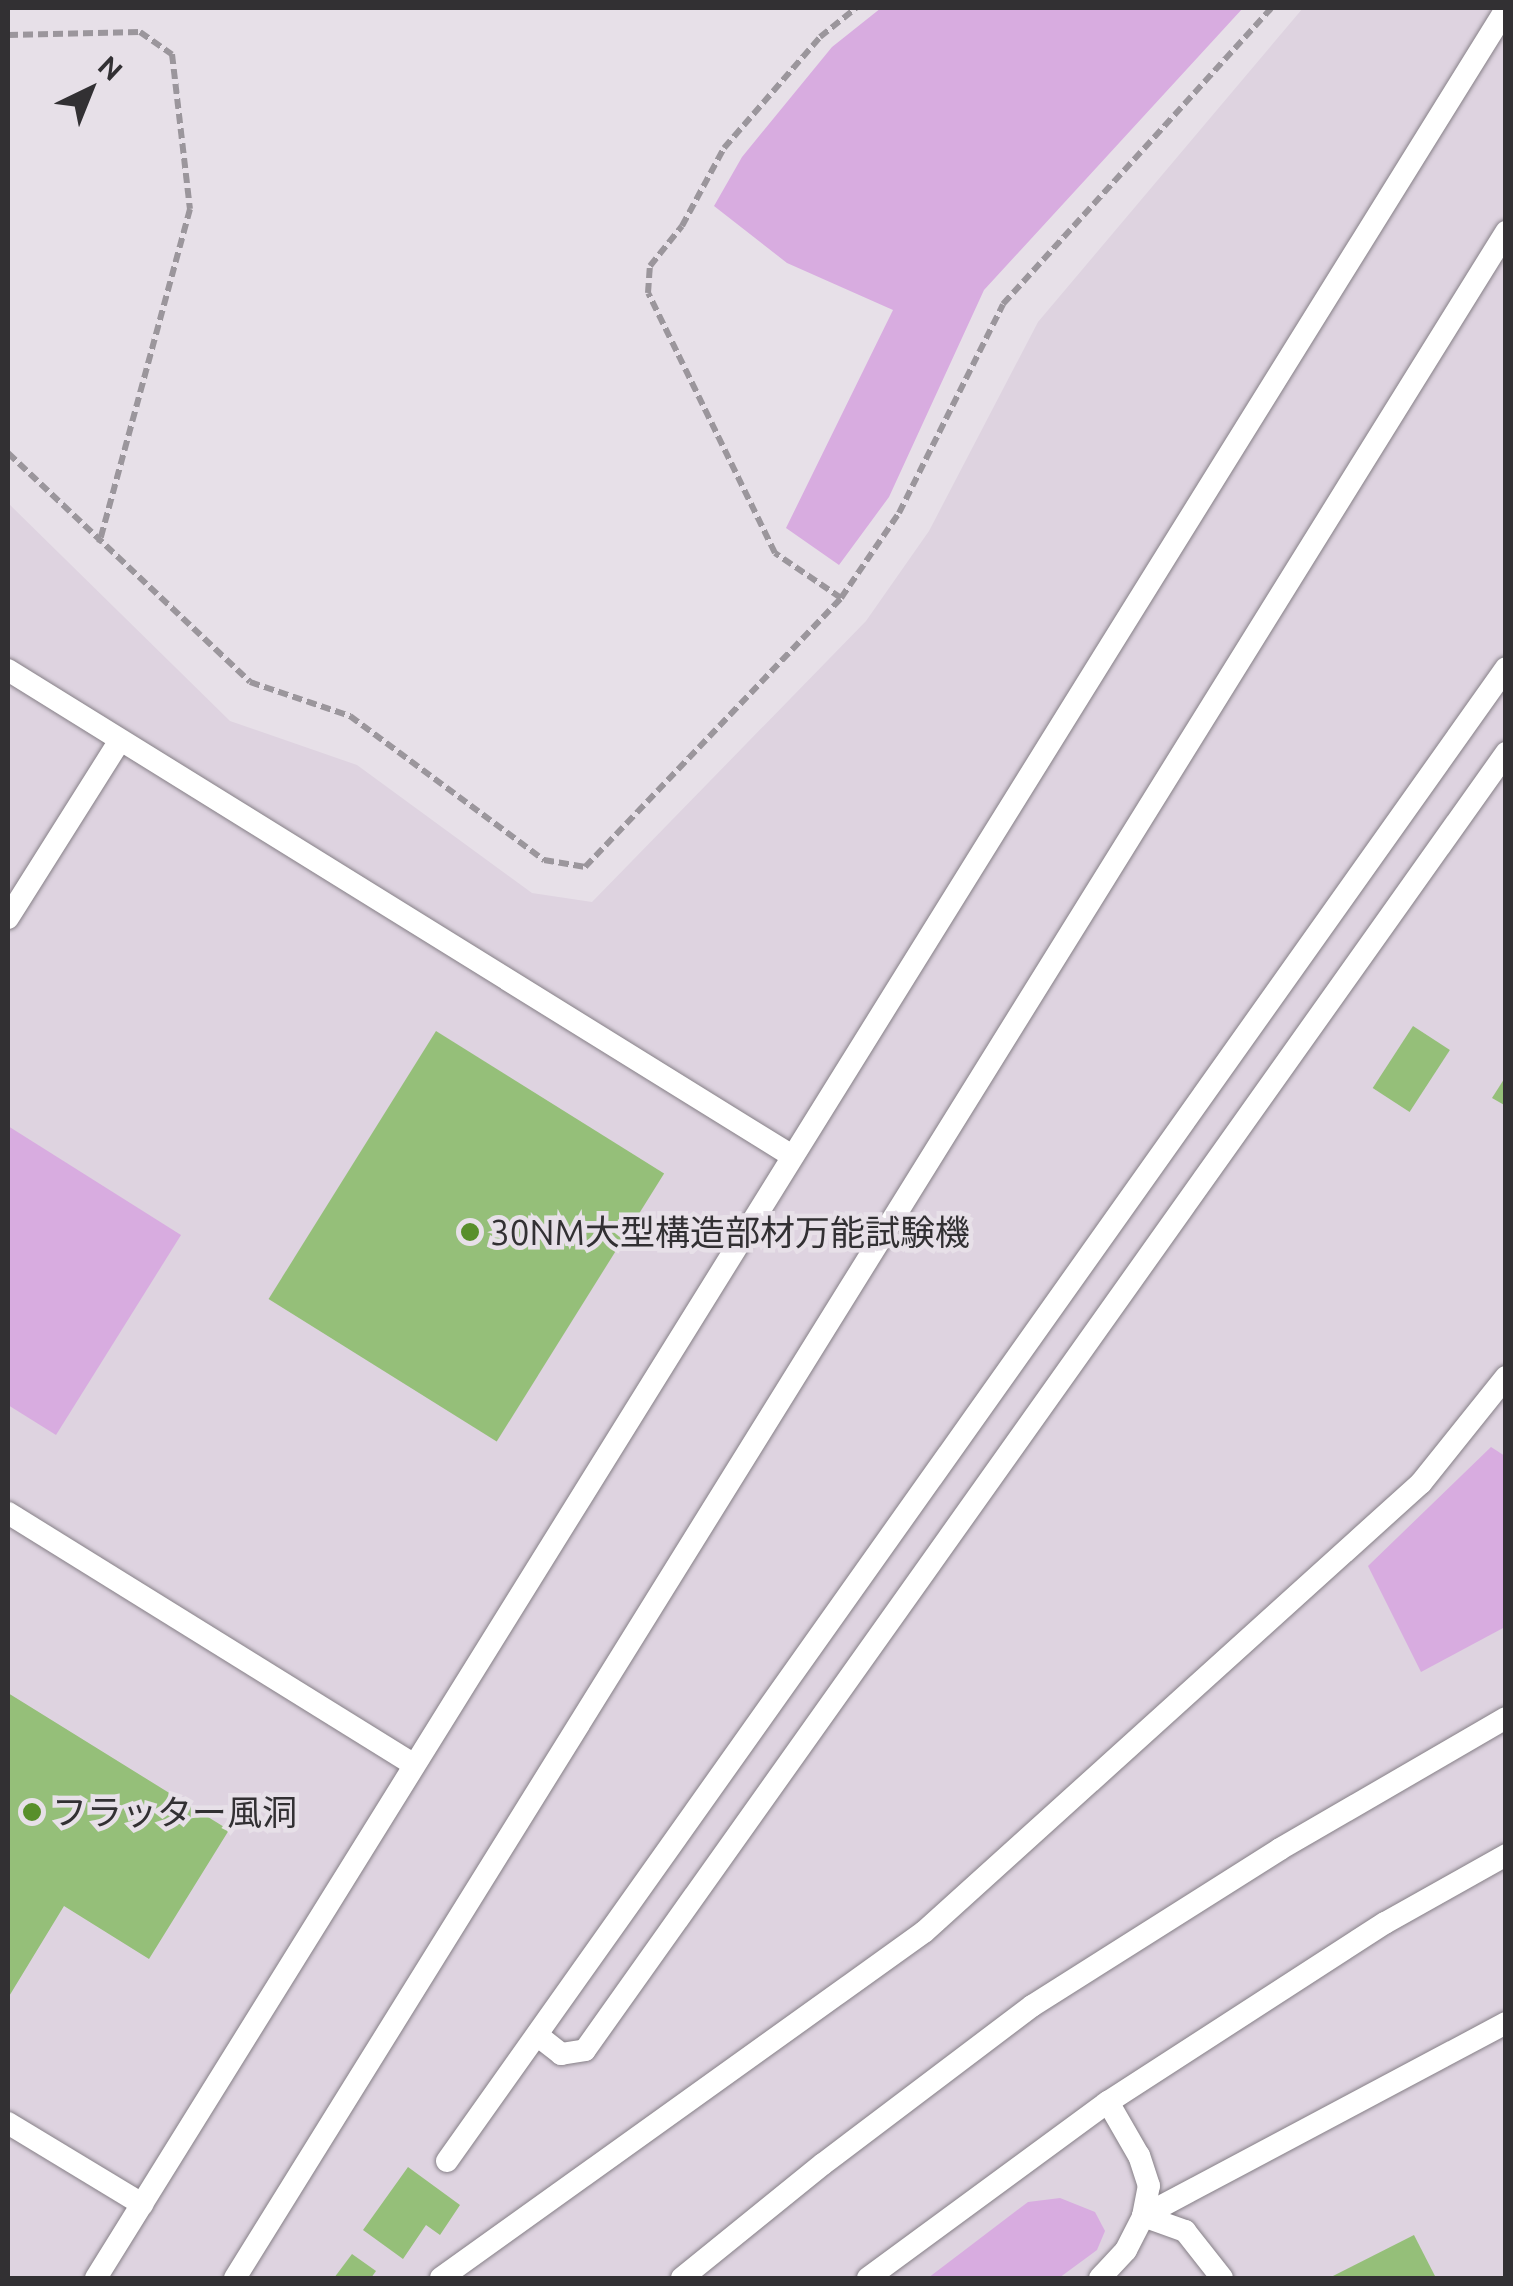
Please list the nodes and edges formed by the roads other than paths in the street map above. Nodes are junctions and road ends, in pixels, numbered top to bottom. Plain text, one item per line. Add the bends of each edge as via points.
1 (1506, 9) edge
2 (1506, 232) edge
3 (1506, 668) edge
4 (8, 670) edge
5 (120, 740) junction
6 (1506, 753) edge
7 (8, 918) edge
8 (792, 1156) junction
9 (1506, 1378) edge
10 (8, 1513) edge
11 (1506, 1718) edge
12 (413, 1764) junction
13 (1506, 1855) edge
14 (1506, 2023) edge
15 (536, 2035) junction
16 (1108, 2102) junction
17 (8, 2123) edge
18 (447, 2160) dead end
19 (142, 2204) junction
20 (1142, 2216) junction
21 (96, 2278) edge
22 (235, 2278) edge
23 (441, 2278) edge
24 (682, 2278) edge
25 (868, 2278) edge
26 (1100, 2278) edge
27 (1222, 2278) edge

1 - 8 lane
2 - 22 lane
3 - 15 lane
4 - 5 lane
5 - 7 lane
5 - 8 lane
6 - 15 lane via 585,2050 562,2054
8 - 12 lane
9 - 23 lane via 1421,1483 924,1932
10 - 12 lane
11 - 24 lane via 1280,1849 1032,2006
12 - 19 lane
13 - 16 lane via 1385,1924
14 - 20 lane
15 - 18 lane
16 - 20 lane via 1140,2156 1149,2186
16 - 25 lane
17 - 19 lane
19 - 21 lane
20 - 26 lane via 1126,2250
20 - 27 lane via 1185,2232

